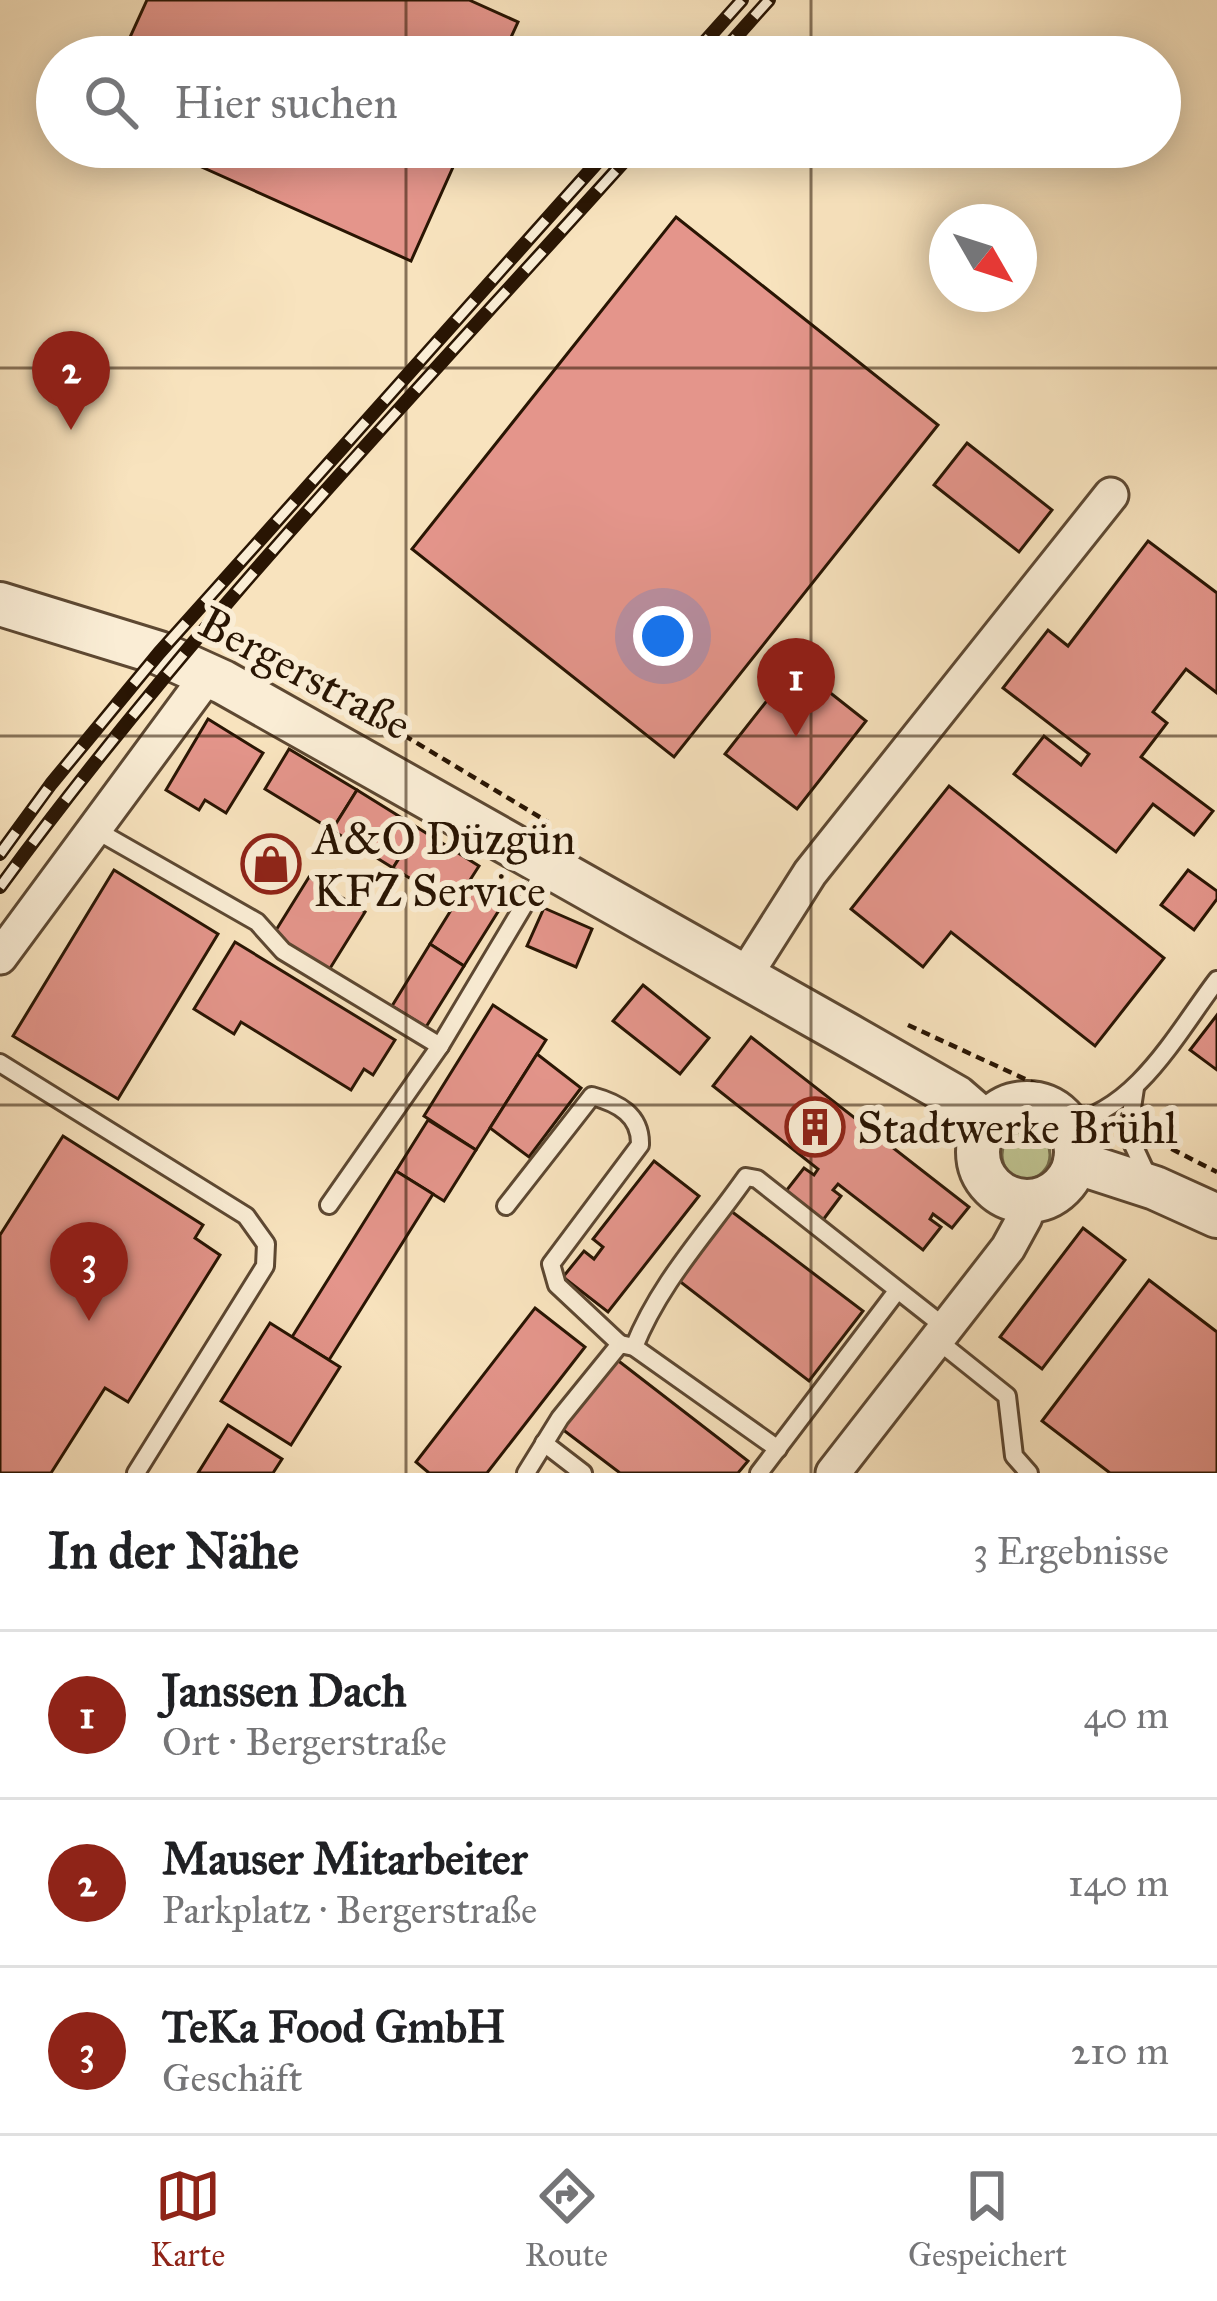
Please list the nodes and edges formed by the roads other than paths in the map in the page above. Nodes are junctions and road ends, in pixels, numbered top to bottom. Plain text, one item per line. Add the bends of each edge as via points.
1 (1112, 496) dead end
2 (0, 604) edge
3 (208, 675) junction
4 (93, 828) junction
5 (549, 865) junction
6 (0, 957) edge
7 (743, 977) junction
8 (1217, 980) edge
9 (440, 1046) junction
10 (0, 1063) edge
11 (1135, 1088) junction
12 (986, 1123) junction
13 (1071, 1143) junction
14 (1155, 1188) junction
15 (1027, 1202) junction
16 (329, 1205) dead end
17 (506, 1206) dead end
18 (1217, 1216) edge
19 (897, 1292) junction
20 (941, 1334) junction
21 (627, 1346) junction
22 (544, 1443) junction
23 (778, 1449) junction
24 (136, 1473) edge
25 (526, 1473) edge
26 (584, 1473) edge
27 (759, 1473) edge
28 (833, 1473) edge
29 (1029, 1473) edge

1 - 7 street via 810,873
2 - 3 street, Bergerstraße
3 - 4 street
3 - 5 street, Bergerstraße
4 - 6 street
4 - 9 lane via 257,922 283,951
5 - 7 street, Bergerstraße
5 - 9 lane
7 - 12 street, Bergerstraße via 956,1097
8 - 11 lane
9 - 16 lane
10 - 24 lane via 246,1216 266,1244 266,1266
11 - 13 lane via 1080,1121
11 - 14 lane via 1128,1134
12 - 13 street via 1017,1103 1036,1103 1053,1110
12 - 15 street via 977,1157 982,1175 1009,1199
13 - 14 street
13 - 15 street via 1063,1186
14 - 18 street
15 - 20 street via 1008,1248
17 - 21 lane via 592,1096 633,1118 640,1145 551,1264 557,1285
19 - 20 lane
19 - 21 lane via 746,1177
19 - 23 lane
20 - 28 street
20 - 29 lane via 1007,1396 1014,1456
21 - 22 lane
21 - 23 lane
22 - 25 lane
22 - 26 lane
23 - 27 lane

